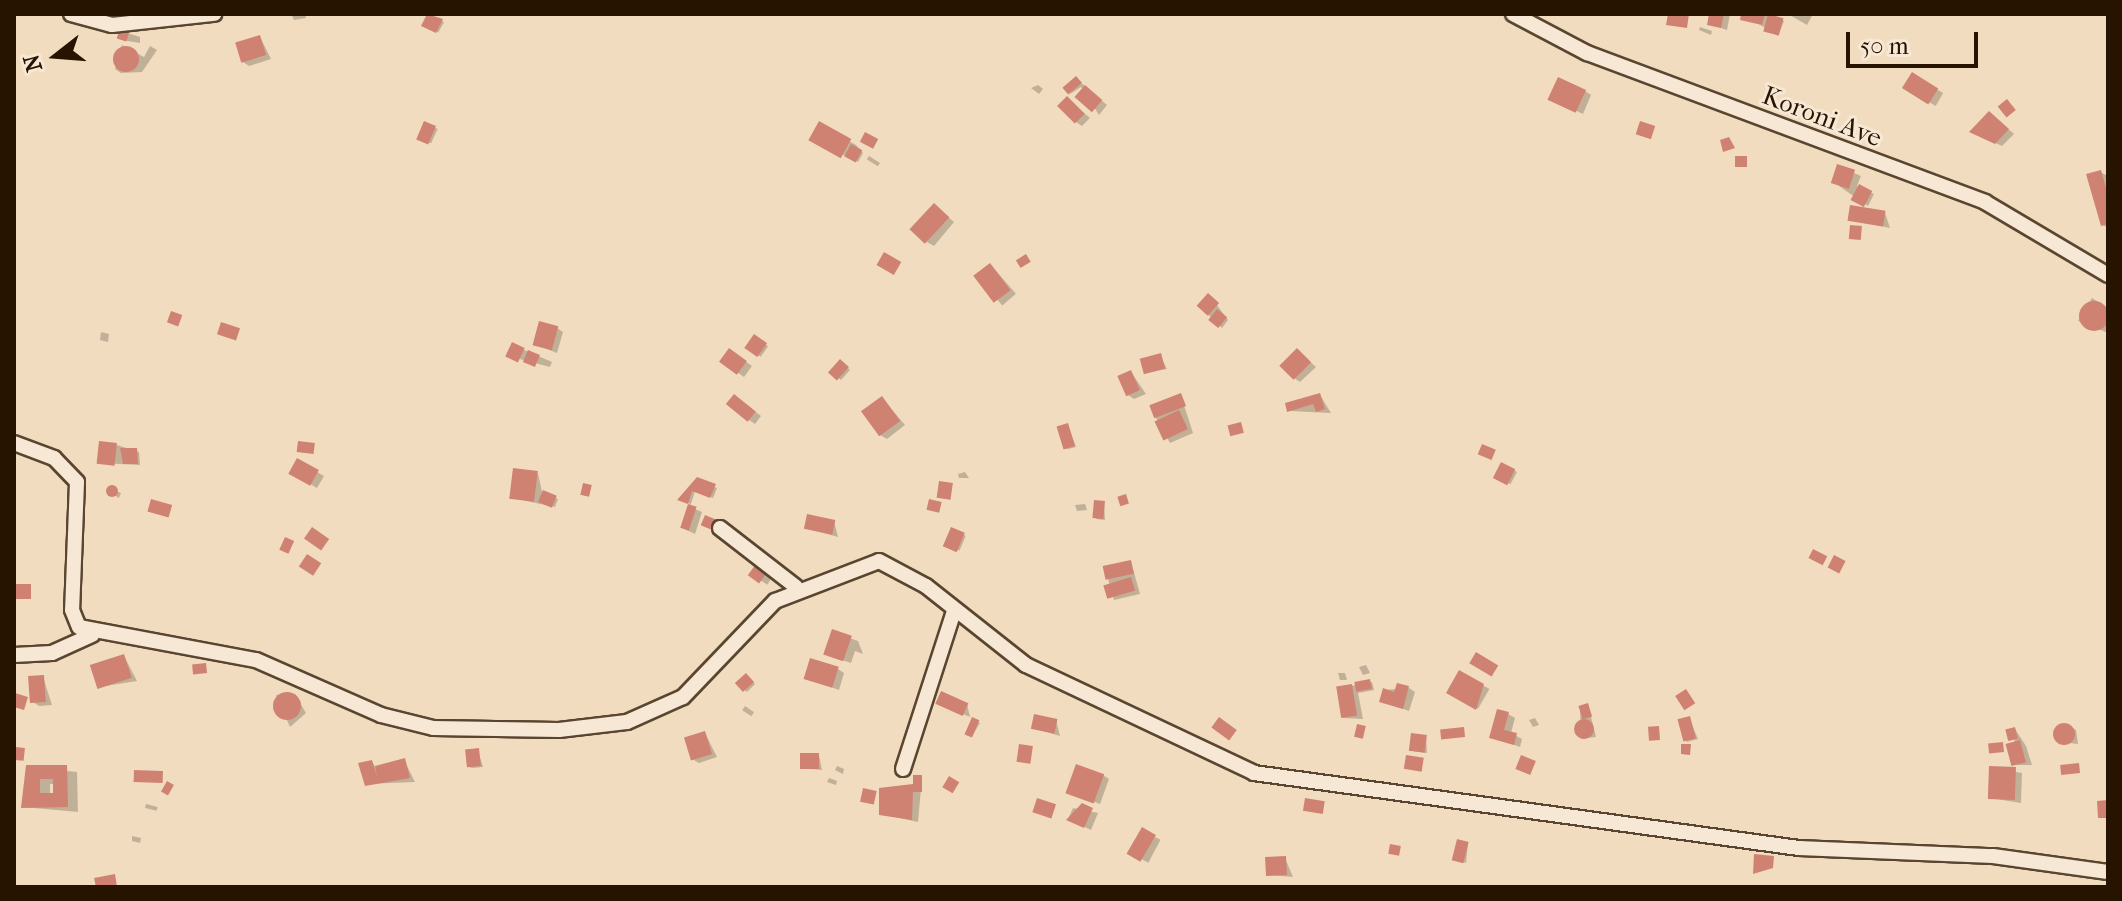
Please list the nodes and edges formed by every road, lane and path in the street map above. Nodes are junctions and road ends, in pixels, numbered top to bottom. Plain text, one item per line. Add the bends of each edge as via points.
1 (71, 14) edge
2 (214, 14) edge
3 (1513, 14) edge
4 (2108, 275) edge
5 (14, 443) edge
6 (720, 528) dead end
7 (796, 587) junction
8 (954, 611) junction
9 (92, 635) junction
10 (14, 655) edge
11 (903, 769) dead end
12 (2108, 872) edge

1 - 2 street via 112,25
3 - 4 street, Koroni Ave via 1587,53 1985,202
5 - 9 street via 54,458 77,482 72,610
6 - 7 street
7 - 8 street via 879,561
7 - 9 street via 760,613 683,697 627,722 584,729 433,728 381,715 256,660
8 - 11 street
8 - 12 street via 1026,665 1254,773 1799,848 1993,856
9 - 10 street via 52,653

